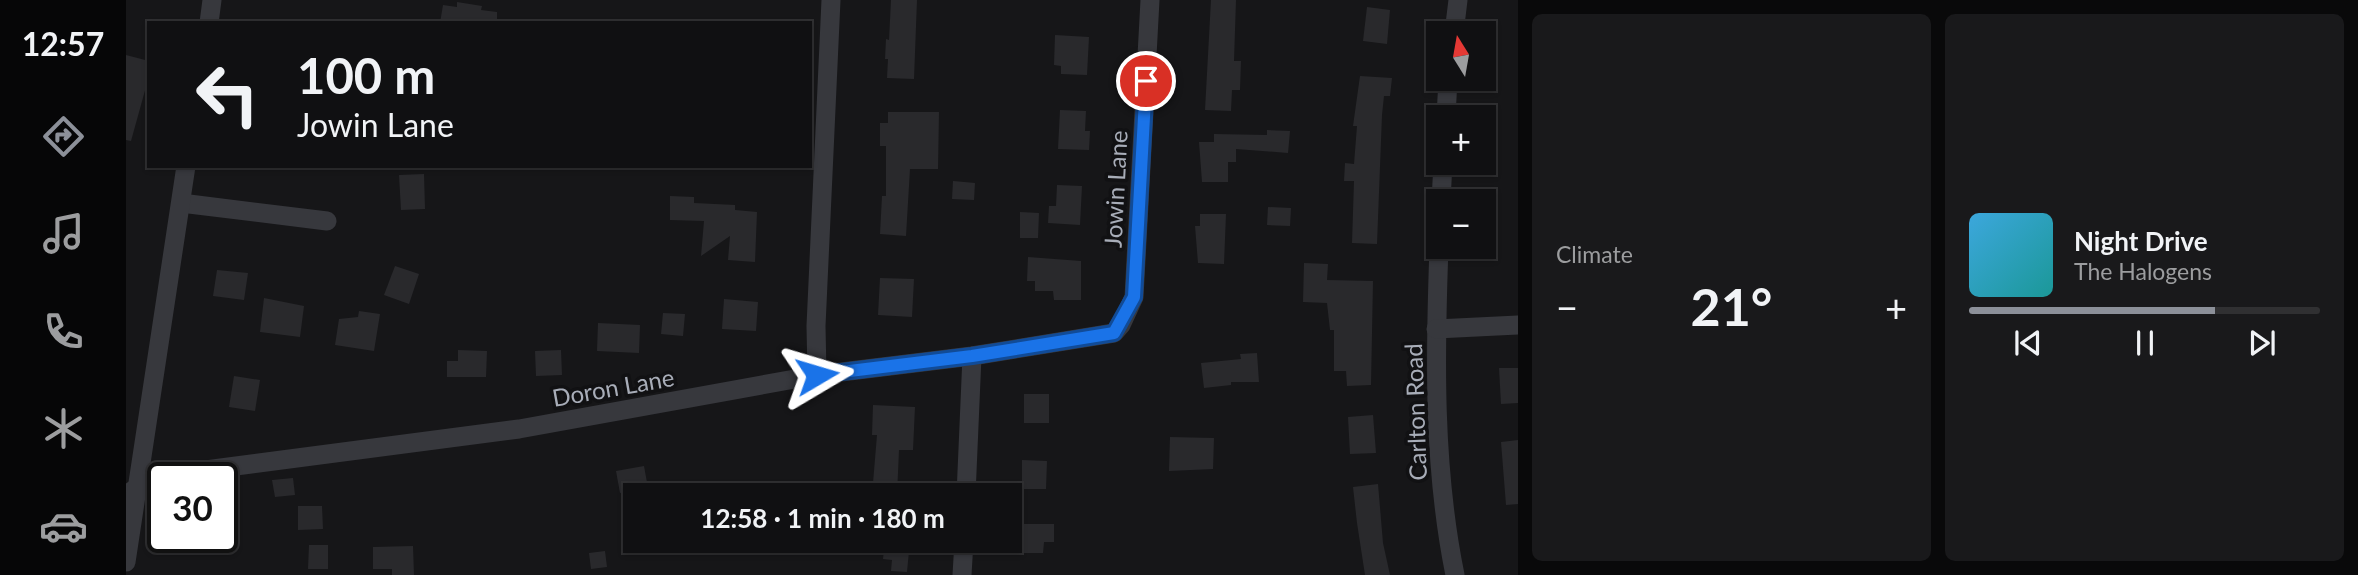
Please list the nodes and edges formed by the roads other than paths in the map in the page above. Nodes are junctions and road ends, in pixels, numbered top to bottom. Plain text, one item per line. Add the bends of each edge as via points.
1 (212, 0) edge
2 (831, 0) edge
3 (1150, 0) edge
4 (1458, 0) edge
5 (209, 21) edge
6 (1455, 21) edge
7 (186, 168) edge
8 (181, 203) junction
9 (327, 221) dead end
10 (1439, 259) edge
11 (1518, 326) edge
12 (1436, 329) junction
13 (1114, 333) joint
14 (972, 356) junction
15 (817, 375) junction
16 (967, 483) edge
17 (131, 491) edge
18 (963, 553) edge
19 (126, 562) edge
20 (962, 575) edge
21 (1455, 575) edge

1 - 5 street
2 - 15 street
3 - 13 street, Jowin Lane via 1134,297
4 - 6 street
7 - 8 street
8 - 9 street
8 - 17 street
10 - 12 street, Carlton Road
11 - 12 street
12 - 21 street, Carlton Road via 1437,408
13 - 14 street, Doron Lane
14 - 15 street, Doron Lane
14 - 16 street
15 - 17 street, Doron Lane via 519,429 175,474 149,479
17 - 19 street
18 - 20 street

